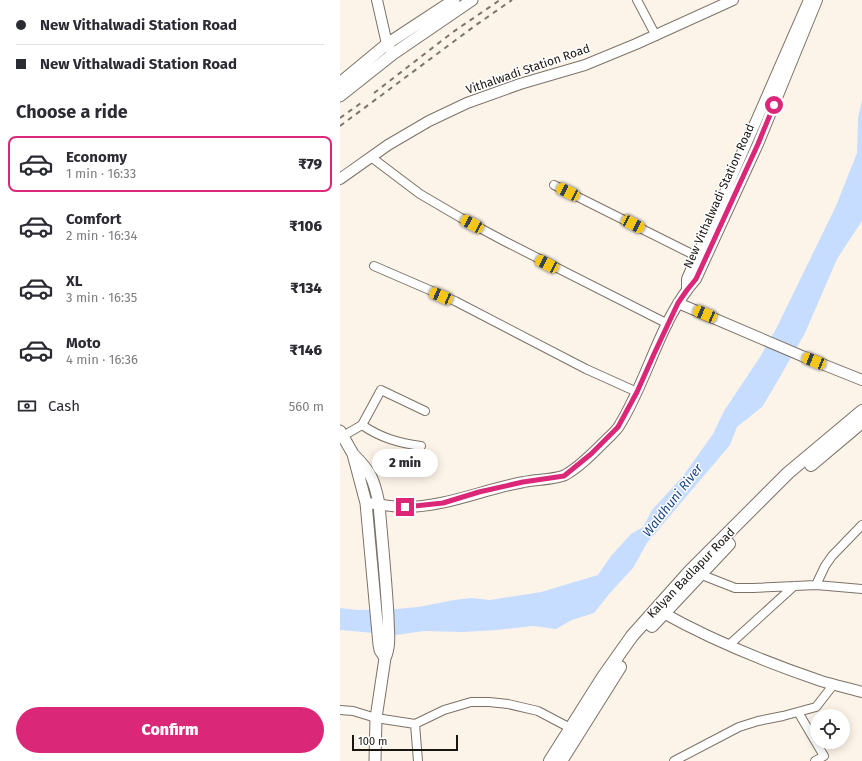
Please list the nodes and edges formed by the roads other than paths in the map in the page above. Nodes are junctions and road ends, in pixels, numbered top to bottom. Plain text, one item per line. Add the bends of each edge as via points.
1 (377, 0) edge
2 (454, 0) edge
3 (472, 0) edge
4 (637, 0) edge
5 (733, 0) edge
6 (809, 0) edge
7 (817, 0) edge
8 (656, 36) junction
9 (387, 44) junction
10 (393, 54) junction
11 (340, 84) edge
12 (340, 96) edge
13 (371, 157) junction
14 (340, 179) edge
15 (735, 184) junction
16 (554, 185) dead end
17 (701, 259) junction
18 (374, 266) dead end
19 (678, 303) junction
20 (668, 324) junction
21 (862, 380) edge
22 (637, 392) junction
23 (862, 411) edge
24 (425, 412) dead end
25 (862, 422) edge
26 (362, 425) junction
27 (342, 434) edge
28 (421, 446) dead end
29 (353, 454) junction
30 (366, 503) junction
31 (379, 504) junction
32 (862, 526) edge
33 (695, 572) junction
34 (816, 585) junction
35 (794, 586) junction
36 (862, 589) edge
37 (660, 611) junction
38 (384, 645) junction
39 (729, 645) junction
40 (834, 684) junction
41 (862, 692) edge
42 (340, 710) edge
43 (798, 712) junction
44 (376, 718) junction
45 (415, 724) junction
46 (575, 730) junction
47 (564, 756) edge
48 (375, 761) edge
49 (418, 761) edge
50 (550, 761) edge
51 (674, 761) edge
52 (815, 761) edge

1 - 9 street
2 - 9 main road
3 - 10 main road
4 - 8 street
5 - 8 street, Vithalwadi Station Road
6 - 15 street, New Vithalwadi Station Road
7 - 15 street, New Vithalwadi Station Road via 758,144
8 - 13 street, Vithalwadi Station Road via 585,65 467,103 429,121
9 - 10 street
9 - 11 main road
10 - 12 main road
13 - 14 street, Vithalwadi Station Road
13 - 20 street via 420,194 461,218
15 - 17 street, New Vithalwadi Station Road
16 - 17 street
17 - 19 street, New Vithalwadi Station Road via 696,279
18 - 22 street via 455,302
19 - 20 street, New Vithalwadi Station Road
19 - 21 street
20 - 22 street, New Vithalwadi Station Road
22 - 31 street, New Vithalwadi Station Road via 618,427 564,476 523,482 443,503 405,507
23 - 33 main road, Kalyan Badlapur Road via 788,473
24 - 26 street via 381,390
25 - 33 main road, Kalyan Badlapur Road via 795,478
26 - 27 street
26 - 28 street via 390,440
27 - 29 main road
29 - 30 main road
29 - 31 main road via 368,470 377,491
30 - 31 street, New Vithalwadi Station Road
30 - 38 main road via 376,599
31 - 38 main road via 387,598
32 - 34 street via 832,556
33 - 35 street via 735,588
33 - 37 main road, Kalyan Badlapur Road
34 - 35 street
34 - 36 street
35 - 39 street
37 - 39 street
37 - 46 main road, Kalyan Badlapur Road via 632,636 603,677
38 - 44 main road via 380,650 385,658
39 - 40 street
40 - 41 street
40 - 43 street via 816,707
42 - 44 street
43 - 51 street via 739,727
43 - 52 street via 824,756
44 - 45 street
44 - 48 main road
45 - 46 street via 444,710 470,702 489,702 526,708
45 - 49 street
46 - 47 main road, Kalyan Badlapur Road
47 - 50 main road, Kalyan Badlapur Road

